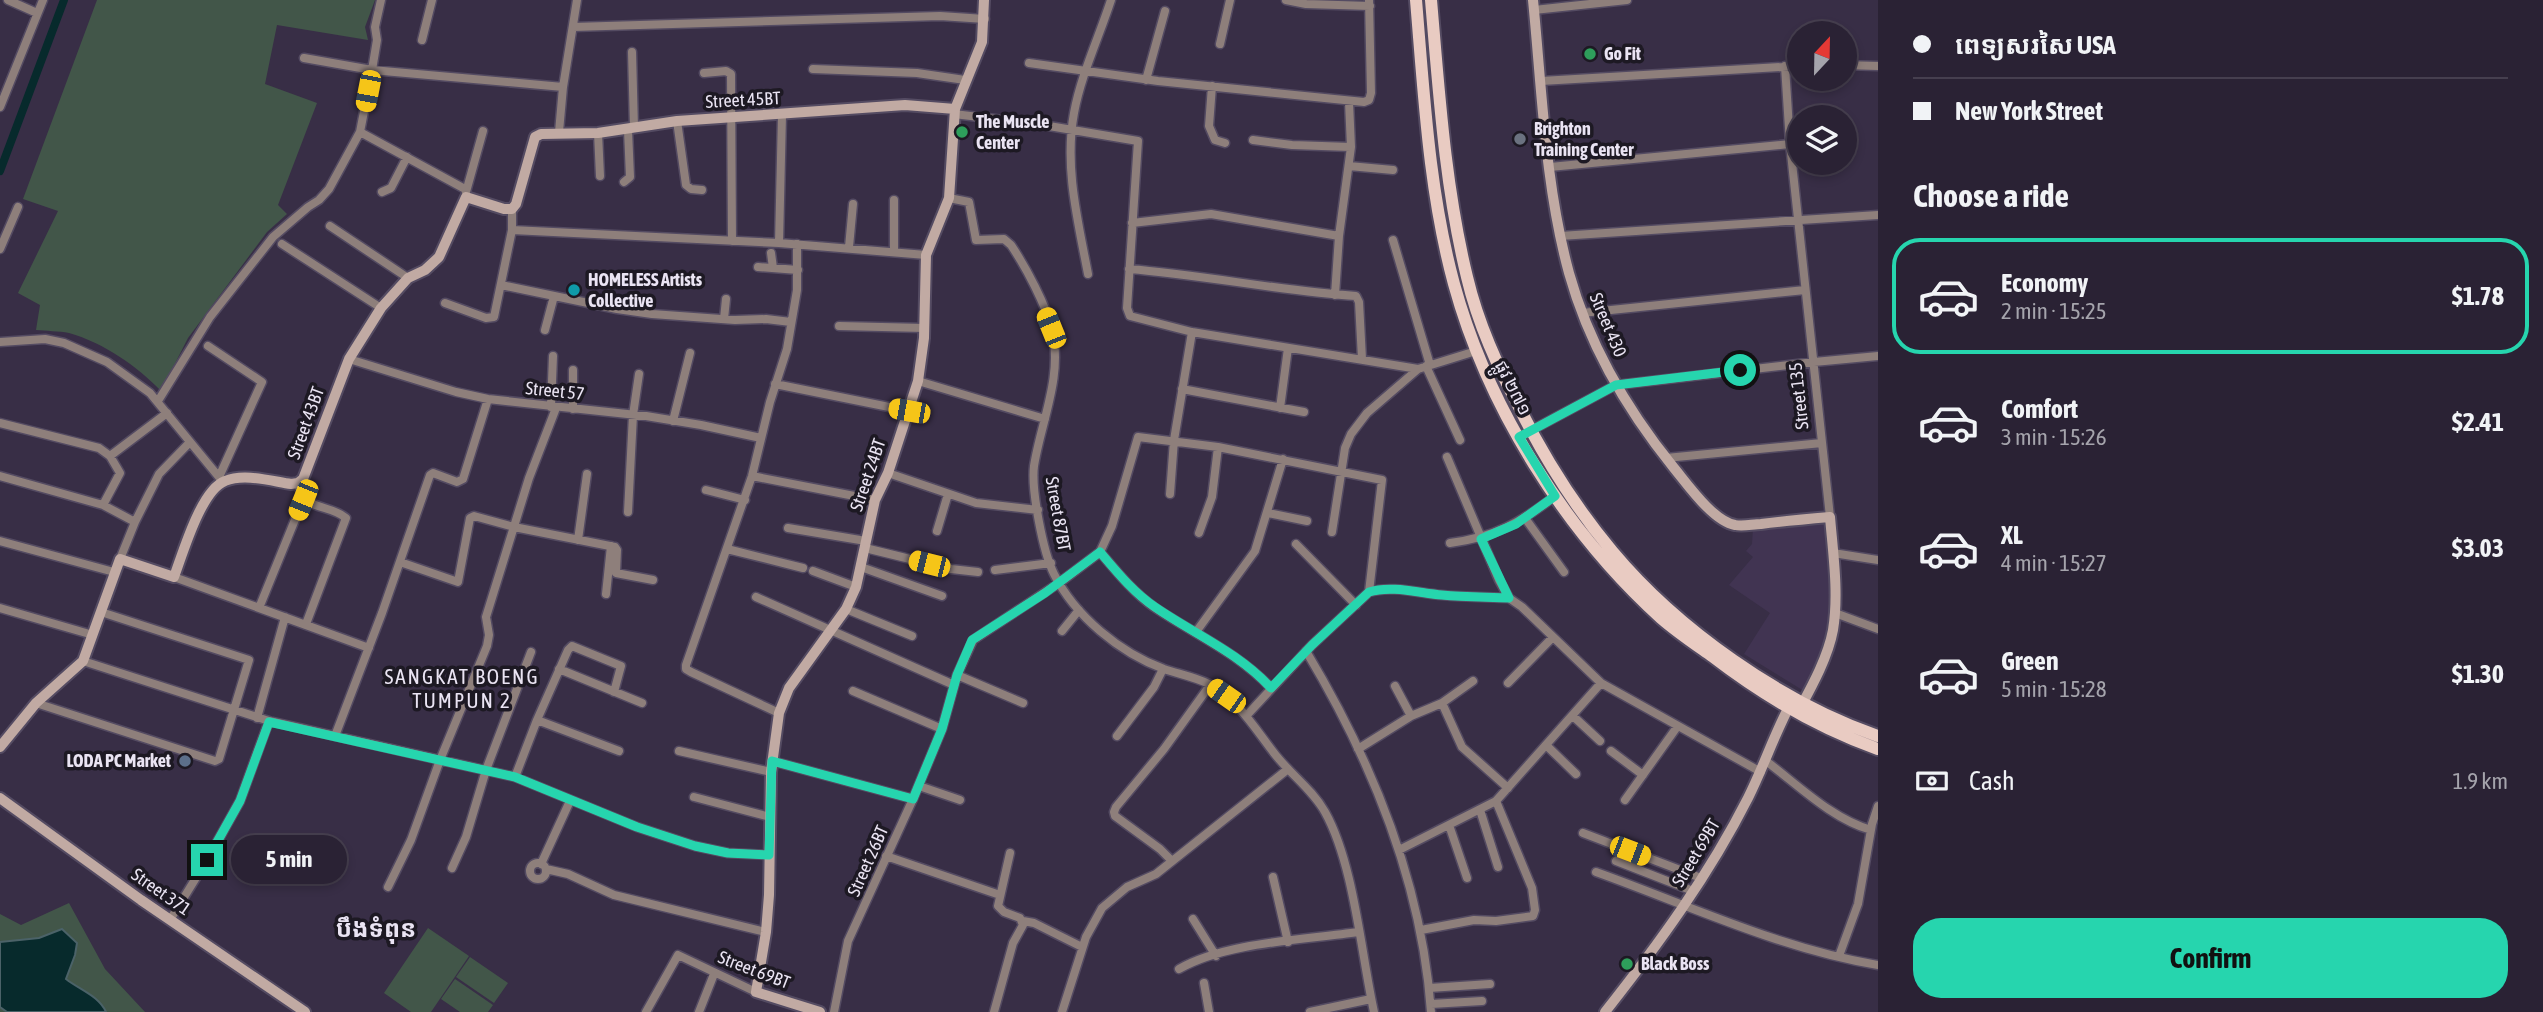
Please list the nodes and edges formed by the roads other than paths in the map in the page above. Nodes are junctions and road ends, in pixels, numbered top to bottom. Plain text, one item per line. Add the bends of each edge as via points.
1 (8, 0) edge
2 (43, 0) edge
3 (381, 0) edge
4 (432, 0) edge
5 (577, 0) edge
6 (984, 0) edge
7 (1111, 0) edge
8 (1230, 0) edge
9 (1286, 0) edge
10 (1416, 0) edge
11 (1431, 0) edge
12 (1627, 0) edge
13 (1370, 3) edge
14 (1533, 5) edge
15 (1164, 11) dead end
16 (37, 13) junction
17 (985, 19) junction
18 (573, 27) junction
19 (422, 40) dead end
20 (1220, 44) dead end
21 (632, 52) dead end
22 (304, 58) dead end
23 (1029, 64) dead end
24 (1857, 65) edge
25 (1785, 66) joint
26 (1878, 66) edge
27 (813, 69) dead end
28 (372, 70) junction
29 (1087, 72) junction
30 (704, 73) dead end
31 (965, 80) junction
32 (1146, 80) junction
33 (1541, 81) junction
34 (1212, 86) junction
35 (563, 87) junction
36 (1349, 102) junction
37 (1788, 105) edge
38 (0, 107) edge
39 (955, 111) junction
40 (782, 115) junction
41 (731, 117) junction
42 (677, 121) junction
43 (631, 129) junction
44 (1072, 130) junction
45 (483, 131) dead end
46 (360, 132) junction
47 (559, 132) junction
48 (598, 133) junction
49 (1253, 140) dead end
50 (1225, 143) dead end
51 (1787, 144) edge
52 (1351, 147) junction
53 (407, 157) junction
54 (1349, 166) junction
55 (1550, 167) junction
56 (1393, 170) dead end
57 (1793, 175) edge
58 (600, 176) dead end
59 (624, 182) dead end
60 (702, 190) dead end
61 (382, 192) dead end
62 (466, 193) junction
63 (949, 198) junction
64 (894, 200) dead end
65 (853, 204) dead end
66 (18, 207) dead end
67 (512, 209) junction
68 (1878, 215) edge
69 (1798, 221) junction
70 (1132, 223) junction
71 (330, 226) dead end
72 (512, 230) junction
73 (1339, 236) junction
74 (1560, 236) junction
75 (1393, 240) dead end
76 (732, 241) junction
77 (779, 243) junction
78 (282, 244) dead end
79 (797, 244) junction
80 (849, 247) junction
81 (0, 249) edge
82 (894, 252) junction
83 (771, 253) dead end
84 (926, 255) junction
85 (758, 267) dead end
86 (773, 268) junction
87 (1129, 269) junction
88 (798, 270) junction
89 (1088, 274) dead end
90 (408, 278) junction
91 (501, 285) junction
92 (1805, 290) junction
93 (1335, 295) junction
94 (554, 296) junction
95 (726, 299) dead end
96 (445, 303) dead end
97 (381, 308) junction
98 (1582, 313) junction
99 (724, 319) junction
100 (791, 322) junction
101 (839, 326) dead end
102 (924, 328) junction
103 (545, 330) dead end
104 (1192, 332) junction
105 (0, 342) edge
106 (208, 346) dead end
107 (1288, 348) junction
108 (1476, 351) junction
109 (690, 353) dead end
110 (553, 356) dead end
111 (1878, 356) edge
112 (349, 359) junction
113 (1362, 359) junction
114 (1814, 362) junction
115 (1425, 367) junction
116 (573, 370) dead end
117 (639, 374) dead end
118 (918, 381) junction
119 (775, 384) junction
120 (1616, 385) junction
121 (1182, 389) junction
122 (488, 399) junction
123 (158, 401) junction
124 (553, 407) junction
125 (1280, 408) junction
126 (573, 409) junction
127 (909, 411) junction
128 (1304, 412) dead end
129 (167, 414) junction
130 (633, 415) junction
131 (1045, 419) junction
132 (673, 421) junction
133 (0, 423) edge
134 (1531, 430) junction
135 (1519, 437) junction
136 (761, 438) junction
137 (1174, 440) junction
138 (1460, 440) dead end
139 (190, 442) junction
140 (1822, 443) junction
141 (1218, 447) junction
142 (110, 456) junction
143 (1447, 457) dead end
144 (1665, 458) junction
145 (1283, 459) junction
146 (1342, 472) junction
147 (888, 473) junction
148 (587, 474) dead end
149 (0, 476) edge
150 (752, 476) junction
151 (221, 479) junction
152 (298, 484) junction
153 (706, 490) dead end
154 (948, 494) junction
155 (1170, 494) dead end
156 (1555, 496) junction
157 (875, 499) junction
158 (303, 500) junction
159 (745, 500) junction
160 (103, 505) junction
161 (1038, 510) junction
162 (628, 512) dead end
163 (1268, 513) junction
164 (1829, 517) junction
165 (1525, 518) junction
166 (1307, 521) dead end
167 (135, 522) junction
168 (514, 527) junction
169 (788, 528) dead end
170 (937, 531) dead end
171 (1332, 532) dead end
172 (1199, 533) dead end
173 (1481, 539) junction
174 (578, 540) junction
175 (0, 541) edge
176 (1450, 543) dead end
177 (865, 544) junction
178 (1296, 544) dead end
179 (611, 546) junction
180 (727, 549) junction
181 (1100, 552) junction
182 (1833, 553) junction
183 (120, 559) junction
184 (1878, 560) edge
185 (400, 562) junction
186 (1051, 564) junction
187 (861, 567) junction
188 (803, 568) dead end
189 (995, 570) dead end
190 (813, 571) dead end
191 (114, 572) junction
192 (978, 572) dead end
193 (1564, 572) dead end
194 (174, 577) junction
195 (653, 580) dead end
196 (1059, 583) junction
197 (856, 587) junction
198 (1369, 592) junction
199 (606, 594) dead end
200 (942, 596) dead end
201 (756, 597) dead end
202 (1509, 598) junction
203 (1356, 605) junction
204 (0, 608) edge
205 (259, 608) junction
206 (846, 609) junction
207 (1079, 610) junction
208 (101, 612) junction
209 (1835, 613) junction
210 (285, 617) junction
211 (306, 624) junction
212 (1878, 628) edge
213 (830, 631) junction
214 (1062, 631) dead end
215 (1196, 632) junction
216 (93, 635) junction
217 (912, 636) dead end
218 (1553, 637) junction
219 (369, 648) junction
220 (1306, 651) junction
221 (531, 652) dead end
222 (83, 662) junction
223 (559, 669) junction
224 (1163, 669) junction
225 (957, 675) junction
226 (1473, 681) dead end
227 (1508, 683) dead end
228 (1601, 683) junction
229 (954, 685) junction
230 (1210, 685) junction
231 (1395, 686) dead end
232 (1271, 688) junction
233 (853, 691) dead end
234 (614, 692) junction
235 (36, 703) junction
236 (642, 703) dead end
237 (1023, 703) dead end
238 (1442, 703) junction
239 (1795, 706) junction
240 (233, 711) junction
241 (779, 713) junction
242 (1247, 715) junction
243 (1411, 716) junction
244 (1573, 716) junction
245 (257, 718) junction
246 (537, 720) junction
247 (269, 722) junction
248 (1677, 727) junction
249 (942, 729) junction
250 (335, 736) junction
251 (1117, 736) dead end
252 (1878, 736) edge
253 (1600, 741) dead end
254 (1547, 746) junction
255 (0, 747) edge
256 (1358, 749) junction
257 (1878, 749) edge
258 (619, 751) dead end
259 (680, 751) dead end
260 (1611, 751) dead end
261 (440, 760) junction
262 (1766, 761) junction
263 (771, 766) junction
264 (1288, 769) junction
265 (486, 770) junction
266 (1761, 772) junction
267 (1576, 774) dead end
268 (1643, 775) junction
269 (515, 777) junction
270 (919, 786) junction
271 (1508, 788) junction
272 (694, 797) dead end
273 (0, 798) edge
274 (913, 799) junction
275 (960, 800) dead end
276 (1625, 800) dead end
277 (570, 801) junction
278 (1496, 801) junction
279 (1878, 806) edge
280 (1480, 810) junction
281 (770, 817) junction
282 (1449, 825) junction
283 (1871, 830) junction
284 (1583, 833) dead end
285 (1399, 850) junction
286 (1010, 853) dead end
287 (769, 855) junction
288 (886, 856) junction
289 (1172, 861) junction
290 (1616, 861) dead end
291 (1498, 867) dead end
292 (452, 868) dead end
293 (1596, 872) dead end
294 (1273, 877) dead end
295 (1467, 878) dead end
296 (1701, 878) junction
297 (388, 887) dead end
298 (1693, 891) junction
299 (1000, 895) junction
300 (1685, 904) junction
301 (1193, 919) dead end
302 (170, 920) junction
303 (1023, 921) junction
304 (1420, 930) junction
305 (766, 932) junction
306 (1358, 933) junction
307 (1288, 942) junction
308 (1082, 947) junction
309 (1216, 956) junction
310 (1839, 956) junction
311 (1878, 965) edge
312 (1179, 969) dead end
313 (714, 974) junction
314 (1204, 983) dead end
315 (1490, 984) dead end
316 (1429, 988) junction
317 (756, 992) junction
318 (1371, 999) junction
319 (1482, 1001) dead end
320 (1431, 1008) edge
321 (305, 1012) edge
322 (646, 1012) edge
323 (699, 1012) edge
324 (820, 1012) edge
325 (834, 1012) edge
326 (994, 1012) edge
327 (1062, 1012) edge
328 (1209, 1012) edge
329 (1310, 1012) edge
330 (1374, 1012) edge
331 (1605, 1012) edge

1 - 16 street
2 - 16 street
3 - 28 street
4 - 19 street
5 - 18 street
6 - 17 street, Street 24BT
7 - 29 street
8 - 20 street
9 - 13 street
10 - 108 main road, ផ្លូវ ២៧១ via 1437,207 1454,284
11 - 134 main road, ផ្លូវ ២៧១ via 1452,204 1467,279 1489,347
12 - 14 street
13 - 36 street via 1371,93 1364,102
14 - 33 street, Street 430
15 - 32 street
16 - 38 street
17 - 18 street via 940,16
17 - 31 street, Street 24BT via 982,42
18 - 35 street
21 - 43 street
22 - 28 street
23 - 29 street
24 - 26 street
25 - 33 street
25 - 37 street, Street 135
27 - 31 street via 918,73
28 - 35 street
28 - 46 street
29 - 32 street
29 - 44 street
30 - 41 street via 730,72
31 - 39 street, Street 24BT
32 - 34 street
33 - 55 street, Street 430
34 - 36 street
34 - 50 street via 1209,126 1215,140
35 - 47 street
36 - 52 street
39 - 40 street, Street 45BT via 905,105
39 - 44 street
39 - 63 street, Street 24BT
40 - 41 street, Street 45BT
40 - 77 street
41 - 42 street, Street 45BT
41 - 76 street
42 - 43 street, Street 45BT
42 - 60 street via 686,185
43 - 48 street, Street 45BT
43 - 59 street via 631,177
44 - 70 street via 1138,141
44 - 89 street via 1073,194
45 - 62 street
46 - 53 street
46 - 123 street via 330,189 273,237 210,317
47 - 48 street, Street 45BT
47 - 67 street, Street 45BT via 535,137
48 - 58 street
49 - 52 street
51 - 55 street
52 - 54 street
53 - 61 street via 391,188
53 - 62 street
54 - 56 street
54 - 73 street
55 - 74 street, Street 430
57 - 69 street, Street 135
62 - 67 street
62 - 90 street, Street 43BT via 439,257
63 - 84 street, Street 24BT
63 - 131 street, Street 87BT via 969,202 976,240 1004,239 1012,245 1042,306 1054,351
64 - 82 street
65 - 80 street
66 - 81 street
67 - 72 street
68 - 69 street
69 - 74 street
69 - 92 street, Street 135
70 - 73 street via 1211,214
70 - 87 street
71 - 90 street
72 - 76 street
72 - 91 street
73 - 93 street
74 - 98 street, Street 430
75 - 115 street
76 - 77 street
77 - 79 street
78 - 97 street
79 - 80 street
79 - 88 street
80 - 82 street
82 - 84 street
83 - 86 street
84 - 102 street, Street 24BT
85 - 86 street
86 - 88 street
87 - 93 street
87 - 104 street via 1128,314
88 - 100 street
90 - 97 street, Street 43BT
91 - 94 street
91 - 96 street via 492,318
92 - 98 street
92 - 114 street, Street 135
93 - 113 street via 1358,298
94 - 99 street via 617,309
94 - 103 street
95 - 99 street
97 - 112 street, Street 43BT
98 - 120 street, Street 430
99 - 100 street
100 - 119 street
101 - 102 street
102 - 118 street, Street 24BT
104 - 107 street
104 - 121 street
105 - 123 street via 35,339 64,343 107,362
106 - 151 street via 262,384
107 - 113 street
107 - 125 street
108 - 115 street
108 - 135 main road, ផ្លូវ ២៧១
109 - 132 street
110 - 124 street
111 - 114 street
112 - 122 street, Street 57
112 - 152 street, Street 43BT
113 - 115 street
114 - 120 street
114 - 140 street, Street 135
115 - 138 street
115 - 146 street via 1367,413 1345,447
116 - 126 street
117 - 130 street
118 - 127 street, Street 24BT
118 - 131 street
119 - 127 street
119 - 136 street
120 - 134 street
120 - 144 street, Street 430
121 - 125 street
121 - 137 street
122 - 124 street, Street 57
122 - 185 street via 463,479 457,482 430,475
123 - 129 street
124 - 126 street, Street 57
124 - 168 street
125 - 128 street
126 - 130 street, Street 57
127 - 147 street, Street 24BT
129 - 139 street
129 - 142 street
130 - 132 street, Street 57
130 - 162 street
131 - 161 street, Street 87BT via 1034,467
132 - 136 street, Street 57
133 - 142 street via 99,448
134 - 135 street
134 - 239 main road, ផ្លូវ ២៧១ via 1612,552 1710,643
135 - 156 main road, ផ្លូវ ២៧១
136 - 150 street
137 - 141 street
137 - 155 street
137 - 181 street, Street 26BT via 1138,436
139 - 151 street
139 - 167 street via 159,474
140 - 144 street
140 - 164 street, Street 135
141 - 145 street
141 - 172 street via 1212,497
142 - 160 street via 120,473
143 - 173 street
144 - 164 street, Street 430 via 1696,495 1734,525
145 - 146 street
145 - 163 street
146 - 171 street
146 - 198 street via 1382,480
147 - 154 street
147 - 157 street, Street 24BT
148 - 174 street
149 - 160 street
150 - 157 street
150 - 159 street
151 - 152 street, Street 43BT
151 - 194 street via 209,493
152 - 158 street
153 - 159 street
154 - 161 street via 976,503
154 - 170 street
156 - 165 street
156 - 239 main road, ផ្លូវ ២៧១ via 1604,560 1652,609 1751,686
157 - 177 street, Street 24BT
158 - 205 street
158 - 211 street via 346,518
159 - 180 street
160 - 167 street
161 - 186 street, Street 87BT
163 - 166 street
163 - 215 street via 1255,551
164 - 182 street, Street 135
165 - 173 street
165 - 193 street
167 - 183 street
168 - 174 street
168 - 185 street via 471,516 458,582
168 - 261 street via 486,617 488,641
169 - 177 street
173 - 176 street
173 - 202 street
174 - 179 street
175 - 191 street
177 - 187 street, Street 24BT
177 - 192 street via 951,569
178 - 203 street
179 - 195 street via 617,550 617,573
179 - 199 street
180 - 188 street
180 - 241 street via 686,669
181 - 196 street, Street 26BT
181 - 215 street via 1153,606
182 - 184 street
182 - 209 street, Street 135
183 - 191 street
183 - 194 street
185 - 219 street
186 - 189 street
186 - 196 street, Street 87BT
187 - 197 street, Street 24BT
187 - 200 street
190 - 197 street
191 - 208 street
194 - 205 street
196 - 207 street, Street 87BT
196 - 225 street, Street 26BT via 972,640
197 - 206 street, Street 24BT
198 - 202 street
198 - 203 street
201 - 213 street
202 - 218 street
203 - 220 street
204 - 216 street
205 - 210 street
206 - 213 street, Street 24BT
206 - 217 street
207 - 214 street
207 - 224 street, Street 87BT via 1123,649
208 - 216 street
208 - 240 street via 249,660
209 - 212 street
209 - 239 street, Street 135 via 1825,656
210 - 211 street
210 - 245 street
211 - 219 street
213 - 229 street
213 - 241 street, Street 24BT via 789,688
215 - 232 street via 1240,659
216 - 222 street
218 - 227 street
218 - 228 street
219 - 250 street
220 - 232 street
220 - 256 street
221 - 265 street
222 - 235 street
222 - 240 street
223 - 234 street
223 - 234 street via 572,646 619,664 622,670
223 - 246 street
224 - 230 street, Street 87BT
224 - 251 street
225 - 229 street, Street 26BT
225 - 237 street
226 - 238 street
228 - 244 street
228 - 248 street
229 - 249 street, Street 26BT
230 - 242 street, Street 87BT
230 - 289 street via 1115,807 1115,816
231 - 243 street
232 - 242 street
233 - 249 street
234 - 236 street
235 - 240 street via 215,761
235 - 255 street
238 - 243 street
238 - 271 street via 1462,747
239 - 252 main road, ផ្លូវ ២៧១
239 - 257 main road, ផ្លូវ ២៧១ via 1824,728
239 - 262 street, Street 69BT
240 - 245 street
241 - 263 street, Street 24BT
242 - 264 street, Street 87BT
243 - 256 street
244 - 253 street
244 - 254 street
245 - 247 street
246 - 258 street
246 - 269 street
247 - 250 street
247 - 302 street via 240,801
248 - 266 street
248 - 268 street
249 - 270 street, Street 26BT
250 - 261 street
254 - 267 street
254 - 271 street
256 - 285 street
259 - 263 street
260 - 268 street
261 - 265 street
261 - 297 street via 415,831
262 - 266 street, Street 69BT
262 - 283 street via 1837,814
263 - 274 street
263 - 281 street, Street 24BT
264 - 289 street
264 - 306 street, Street 87BT via 1326,813 1350,882
265 - 269 street
265 - 292 street
266 - 296 street, Street 69BT
268 - 276 street
269 - 277 street
270 - 274 street, Street 26BT
270 - 275 street
271 - 278 street
272 - 281 street
273 - 302 street, Street 371
274 - 288 street, Street 26BT
277 - 287 street via 695,846
277 - 305 street via 543,867 614,895
278 - 280 street
278 - 304 street via 1532,888 1532,916
279 - 283 street
280 - 282 street
280 - 291 street
281 - 287 street, Street 24BT
282 - 285 street
282 - 295 street
283 - 310 street via 1858,904
284 - 296 street
285 - 304 street
286 - 299 street
287 - 305 street, Street 24BT
288 - 299 street
288 - 325 street, Street 26BT via 848,941
289 - 308 street via 1112,897
290 - 298 street
293 - 300 street
294 - 307 street
296 - 298 street, Street 69BT
298 - 300 street, Street 69BT
299 - 303 street via 999,910
300 - 310 street via 1737,926
300 - 331 street, Street 69BT
301 - 309 street
302 - 321 street, Street 371
303 - 308 street
303 - 326 street
304 - 316 street
305 - 317 street, Street 24BT
306 - 307 street
306 - 318 street, Street 87BT
307 - 309 street
308 - 327 street
309 - 312 street
310 - 311 street
313 - 317 street, Street 69BT
313 - 322 street, Street 69BT via 678,955
313 - 323 street
314 - 328 street
315 - 316 street
316 - 320 street
317 - 324 street, Street 69BT
318 - 329 street
318 - 330 street, Street 87BT
319 - 320 street

